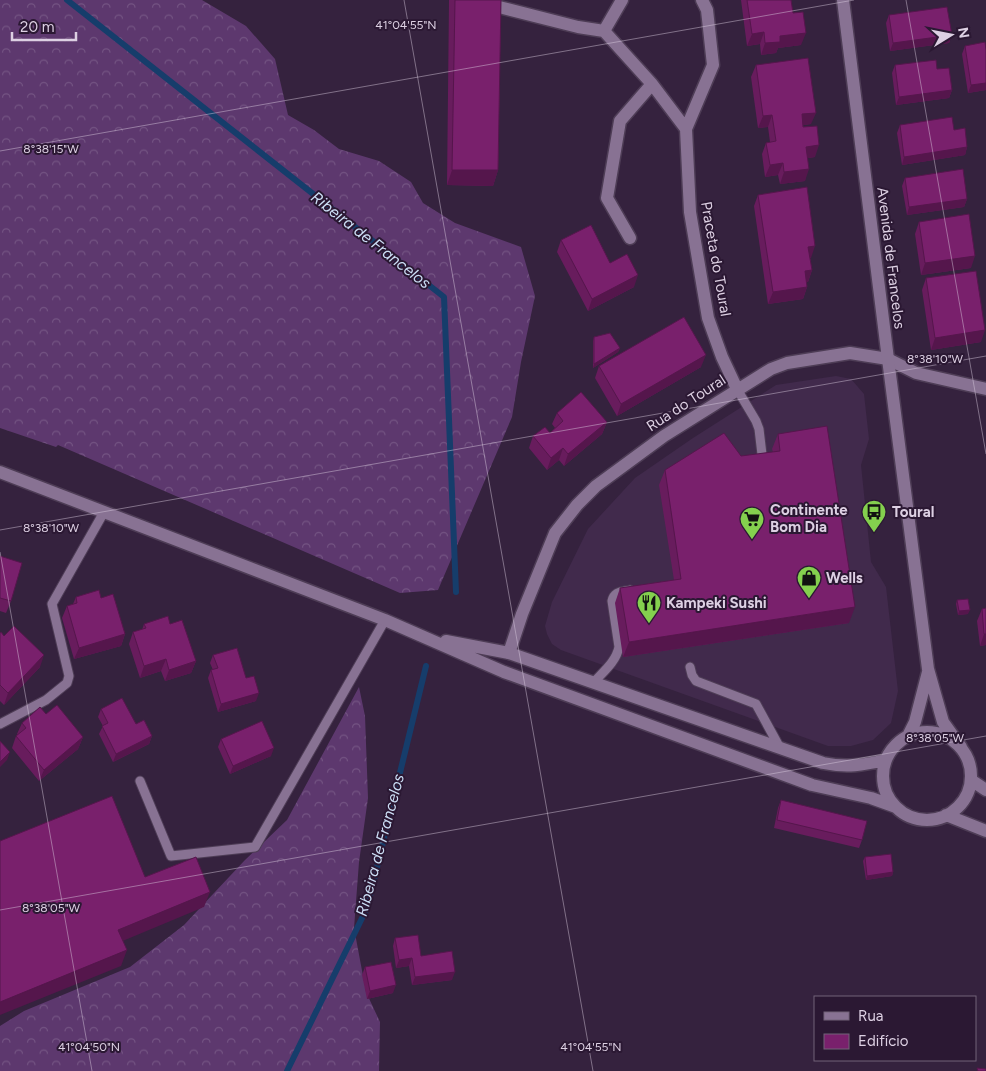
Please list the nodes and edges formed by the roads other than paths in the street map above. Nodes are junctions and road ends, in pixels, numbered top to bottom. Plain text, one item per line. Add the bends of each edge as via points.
1 (622, 0) edge
2 (702, 0) edge
3 (843, 0) edge
4 (496, 6) edge
5 (604, 31) junction
6 (652, 84) junction
7 (686, 129) junction
8 (630, 238) dead end
9 (888, 359) junction
10 (737, 389) junction
11 (986, 389) edge
12 (764, 468) edge
13 (0, 472) edge
14 (104, 512) junction
15 (637, 589) edge
16 (385, 620) junction
17 (426, 637) junction
18 (509, 653) junction
19 (690, 667) dead end
20 (928, 669) junction
21 (593, 683) junction
22 (0, 724) edge
23 (908, 736) junction
24 (961, 747) junction
25 (780, 748) junction
26 (886, 760) junction
27 (971, 780) junction
28 (140, 781) dead end
29 (986, 790) edge
30 (896, 807) junction
31 (946, 816) junction
32 (986, 831) edge

1 - 5 main road
2 - 7 main road, Praceta do Toural via 707,10 713,65
3 - 9 main road, Avenida de Francelos
4 - 5 main road
5 - 6 main road
6 - 7 main road
6 - 8 main road via 620,121 607,198
7 - 10 main road, Praceta do Toural via 690,212 708,318
9 - 10 main road, Rua do Toural via 850,353 787,362
9 - 11 main road, Rua do Toural via 916,373
9 - 20 main road, Avenida de Francelos
10 - 12 lane via 759,429
10 - 18 main road, Rua do Toural via 664,436 596,486 577,505 555,533
13 - 14 main road
14 - 16 main road
14 - 22 lane via 52,604 69,676 68,684 46,700
15 - 21 lane via 613,596 618,653
16 - 17 main road
16 - 28 lane via 255,847 171,856
17 - 18 main road
17 - 30 main road via 504,672 647,726 812,785
18 - 21 main road
19 - 25 lane via 696,681 756,704
20 - 23 main road, Avenida de Francelos via 915,722
20 - 24 main road, Avenida de Francelos via 944,722
21 - 25 main road
23 - 24 main road via 937,733
23 - 26 main road via 891,749
24 - 27 main road via 970,768
25 - 26 main road via 840,767
26 - 30 main road via 883,785
27 - 29 main road
27 - 31 main road via 963,801
30 - 31 main road via 920,820
31 - 32 main road

